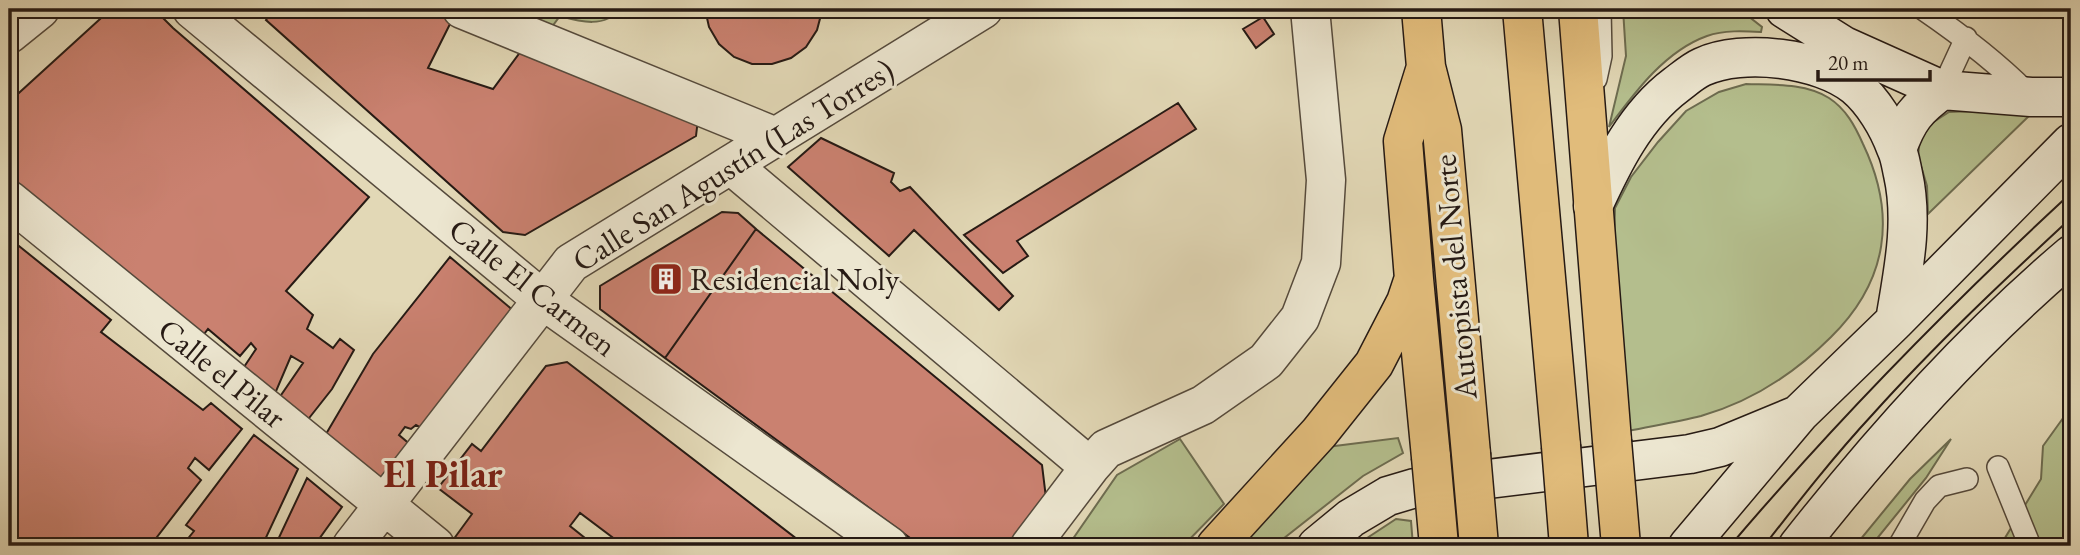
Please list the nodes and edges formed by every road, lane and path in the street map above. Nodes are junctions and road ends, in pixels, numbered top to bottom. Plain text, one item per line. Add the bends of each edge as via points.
1 (40, 9) edge
2 (192, 9) edge
3 (462, 9) edge
4 (983, 9) edge
5 (1310, 9) edge
6 (1421, 9) edge
7 (1522, 9) edge
8 (1578, 9) edge
9 (1600, 9) edge
10 (1785, 9) edge
11 (1923, 9) edge
12 (9, 34) edge
13 (1966, 38) junction
14 (1426, 67) junction
15 (1942, 90) junction
16 (2031, 97) junction
17 (2071, 97) edge
18 (1587, 115) junction
19 (776, 137) junction
20 (2071, 143) edge
21 (1897, 149) junction
22 (732, 164) junction
23 (9, 200) edge
24 (1592, 206) junction
25 (2071, 255) edge
26 (1414, 279) junction
27 (543, 300) junction
28 (1895, 321) junction
29 (1800, 413) junction
30 (1090, 467) junction
31 (1998, 467) dead end
32 (1967, 479) dead end
33 (386, 505) junction
34 (352, 546) edge
35 (435, 546) edge
36 (889, 546) edge
37 (1030, 546) edge
38 (1216, 546) edge
39 (1317, 546) edge
40 (1439, 546) edge
41 (1479, 546) edge
42 (1569, 546) edge
43 (1621, 546) edge
44 (1688, 546) edge
45 (1798, 546) edge
46 (1899, 546) edge
47 (2030, 546) edge

1 - 12 street
2 - 27 street, Calle El Carmen
3 - 19 street
4 - 19 street, Calle San Agustín (Las Torres)
5 - 30 street via 1326,180 1321,263 1300,317 1266,361 1203,405 1106,449
6 - 14 highway, Autopista del Norte
7 - 42 highway, bridge
8 - 18 highway
9 - 18 lane via 1601,56
10 - 15 street via 1844,46
11 - 13 lane
13 - 15 lane
13 - 16 lane
14 - 26 highway via 1403,141
14 - 41 highway, Autopista del Norte, bridge via 1442,130
15 - 16 street
15 - 21 street via 1920,106
16 - 17 street
18 - 24 highway
19 - 22 street, Calle San Agustín (Las Torres)
20 - 28 street
21 - 24 street via 1879,114 1855,86 1820,67 1783,58 1737,57 1703,67 1674,86 1650,110 1633,130
21 - 28 street via 1908,195 1908,243
22 - 27 street, Calle San Agustín (Las Torres) via 571,263
22 - 30 street
23 - 33 street, Calle el Pilar
24 - 43 highway, bridge
25 - 45 street via 1944,378 1844,487
26 - 38 highway via 1374,365
26 - 40 highway, bridge
27 - 33 street, Calle San Agustín (Las Torres)
27 - 36 street, Calle El Carmen
28 - 29 street
29 - 39 street via 1720,447 1690,454 1415,488 1388,496
29 - 44 street
30 - 37 street
31 - 47 lane
32 - 46 lane via 1939,486
33 - 34 street, Calle San Agustín (Las Torres)
33 - 35 street, Calle el Pilar

